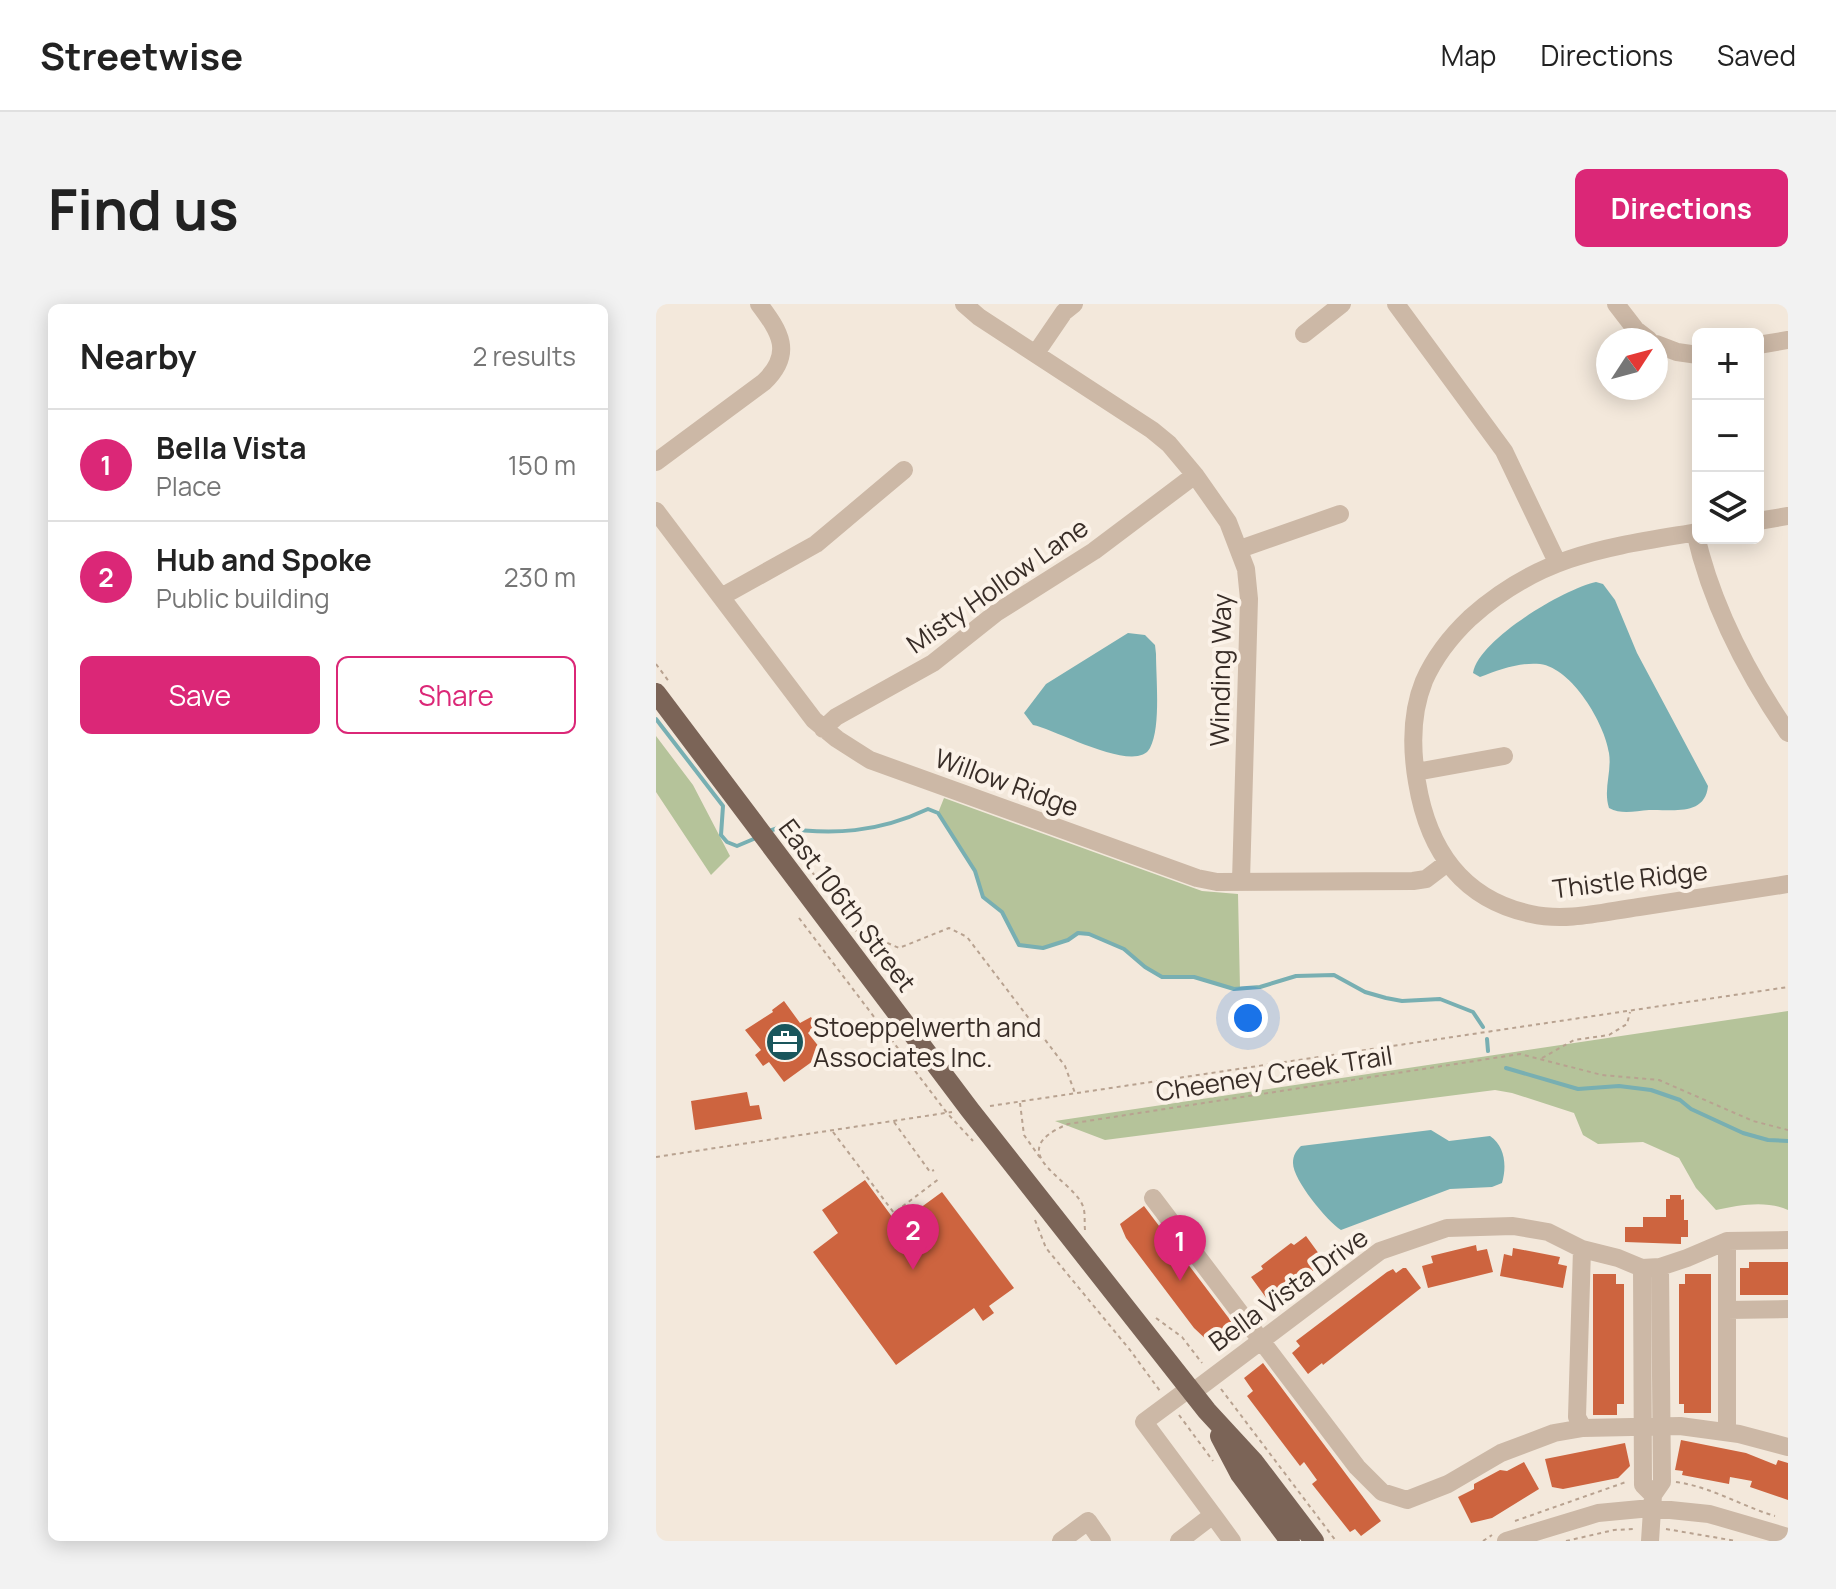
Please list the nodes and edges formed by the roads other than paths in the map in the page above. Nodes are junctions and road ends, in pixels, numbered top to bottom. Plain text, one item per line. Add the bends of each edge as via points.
1 (759, 304) edge
2 (964, 304) edge
3 (1074, 304) edge
4 (1342, 304) edge
5 (1396, 304) edge
6 (1616, 304) edge
7 (1634, 328) edge
8 (1304, 334) dead end
9 (1788, 340) edge
10 (1764, 344) edge
11 (1668, 349) edge
12 (1036, 353) junction
13 (1692, 354) edge
14 (656, 462) edge
15 (904, 470) dead end
16 (1195, 475) junction
17 (656, 511) edge
18 (1340, 514) dead end
19 (1788, 516) edge
20 (1764, 520) edge
21 (1692, 533) edge
22 (1699, 544) edge
23 (1240, 549) junction
24 (1557, 562) junction
25 (721, 597) junction
26 (656, 693) edge
27 (823, 729) junction
28 (1788, 733) edge
29 (1504, 756) dead end
30 (1416, 772) junction
31 (1447, 863) junction
32 (1241, 881) junction
33 (1788, 884) edge
34 (1153, 1198) dead end
35 (1788, 1240) edge
36 (1727, 1241) junction
37 (1582, 1249) junction
38 (1651, 1268) junction
39 (1788, 1309) edge
40 (1727, 1310) junction
41 (1263, 1340) junction
42 (1191, 1390) junction
43 (1207, 1411) junction
44 (1652, 1425) junction
45 (1583, 1428) junction
46 (1727, 1432) junction
47 (1788, 1447) edge
48 (1652, 1502) junction
49 (1213, 1515) junction
50 (1532, 1537) edge
51 (1788, 1537) edge
52 (1061, 1541) edge
53 (1102, 1541) edge
54 (1179, 1541) edge
55 (1232, 1541) edge
56 (1290, 1541) edge
57 (1314, 1541) edge
58 (1506, 1541) edge
59 (1650, 1541) edge

1 - 14 street via 780,339 778,367
2 - 12 street, Winding Way
3 - 12 street
4 - 8 street
5 - 24 street via 1499,443
6 - 7 street
9 - 10 street
11 - 13 street
12 - 16 street, Winding Way via 1152,430
15 - 25 street via 816,544
16 - 23 street, Winding Way via 1223,513
16 - 27 street, Misty Hollow Lane via 933,663
17 - 25 street, Willow Ridge
18 - 23 street
19 - 20 street
21 - 24 street, Thistle Ridge
22 - 28 street via 1710,588
23 - 32 street, Winding Way via 1249,599
24 - 30 street, Thistle Ridge via 1485,606 1440,651 1418,701 1412,744
25 - 27 street, Willow Ridge
26 - 42 main road, East 106th Street via 970,1110
27 - 32 street, Willow Ridge via 870,760 925,780 1197,878
29 - 30 street
30 - 31 street, Thistle Ridge via 1430,833
31 - 32 street, Willow Ridge via 1426,879 1413,881
31 - 33 street, Thistle Ridge via 1500,904 1554,917
34 - 41 street
35 - 36 street
36 - 38 street
36 - 40 street
37 - 38 street, Bella Vista Drive
37 - 41 street, Bella Vista Drive via 1548,1232 1513,1226 1447,1228 1380,1251
37 - 45 street via 1577,1417
38 - 44 street
39 - 40 street
40 - 46 street
41 - 42 street, Bella Vista Drive
41 - 45 street via 1357,1467 1382,1492 1407,1500 1448,1484 1501,1453
42 - 43 main road, East 106th Street
42 - 49 street, Bella Vista Drive via 1144,1422
43 - 56 main road, East 106th Street via 1240,1474
43 - 57 main road, East 106th Street
44 - 45 street
44 - 46 street
44 - 48 street via 1662,1482
46 - 47 street
48 - 50 street via 1598,1513
48 - 51 street
48 - 59 street
49 - 54 street
49 - 55 street
50 - 58 street
52 - 53 street via 1088,1521

